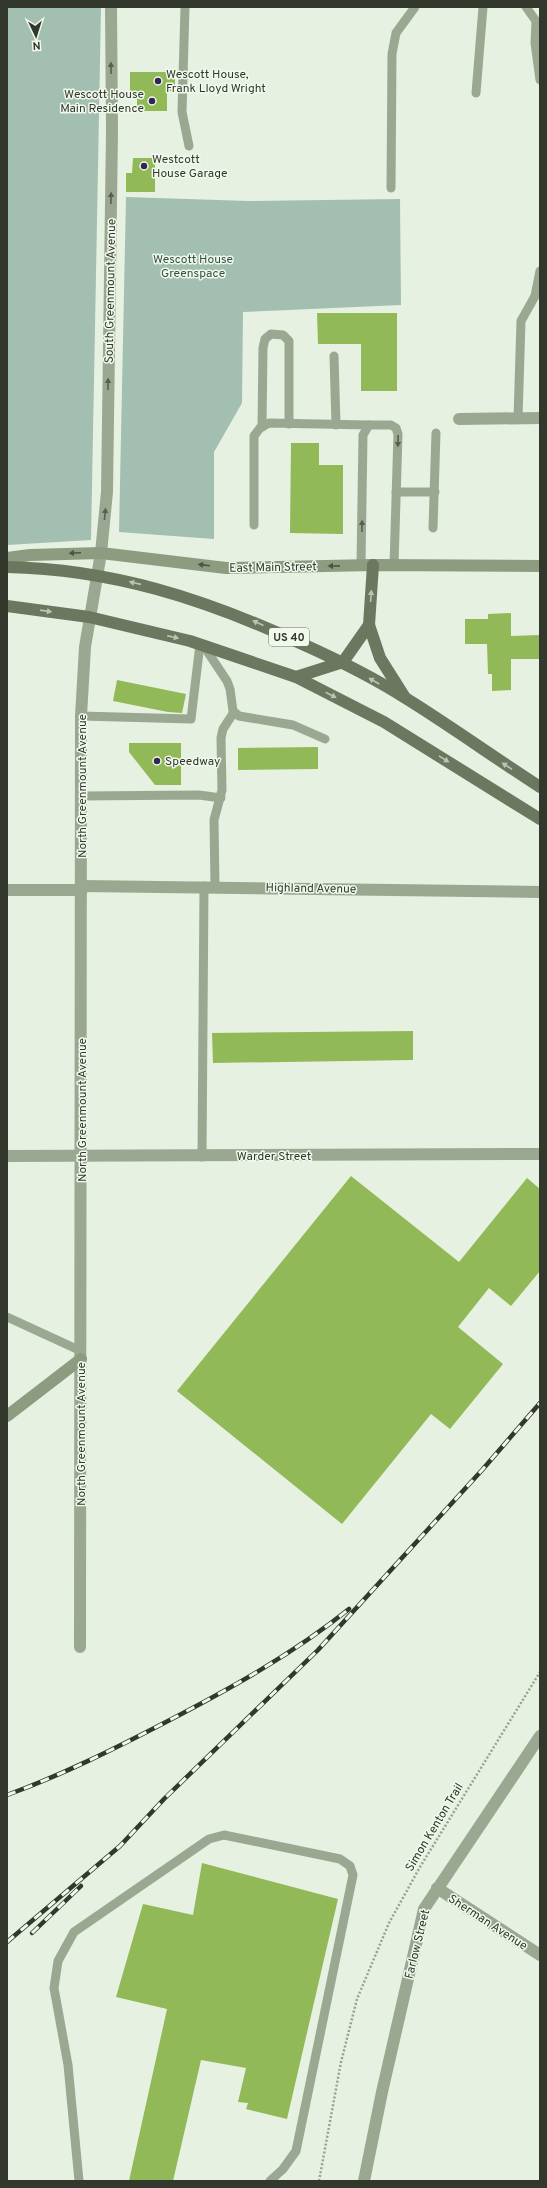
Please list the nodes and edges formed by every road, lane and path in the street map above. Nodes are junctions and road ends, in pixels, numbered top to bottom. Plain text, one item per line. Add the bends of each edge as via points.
1 (111, 7) edge
2 (185, 7) edge
3 (414, 7) edge
4 (483, 7) edge
5 (526, 7) edge
6 (538, 21) edge
7 (540, 80) edge
8 (476, 93) dead end
9 (190, 146) dead end
10 (391, 188) dead end
11 (540, 271) edge
12 (334, 356) dead end
13 (459, 418) dead end
14 (518, 418) junction
15 (540, 418) edge
16 (289, 424) junction
17 (336, 425) junction
18 (369, 425) junction
19 (262, 427) junction
20 (436, 434) dead end
21 (396, 492) junction
22 (435, 492) junction
23 (254, 525) dead end
24 (433, 528) dead end
25 (101, 553) junction
26 (7, 558) edge
27 (367, 565) junction
28 (394, 565) junction
29 (540, 566) edge
30 (7, 567) edge
31 (98, 575) junction
32 (7, 606) edge
33 (89, 617) junction
34 (369, 625) junction
35 (201, 645) junction
36 (343, 662) junction
37 (296, 677) junction
38 (406, 698) junction
39 (234, 712) junction
40 (81, 716) junction
41 (325, 739) dead end
42 (540, 787) edge
43 (82, 796) junction
44 (221, 798) junction
45 (540, 819) edge
46 (210, 886) junction
47 (82, 888) junction
48 (7, 890) edge
49 (540, 892) edge
50 (540, 1154) edge
51 (7, 1156) edge
52 (82, 1156) junction
53 (202, 1157) junction
54 (7, 1317) edge
55 (81, 1355) junction
56 (7, 1416) edge
57 (80, 1647) dead end
58 (540, 1672) edge
59 (540, 1736) edge
60 (437, 1888) junction
61 (540, 1955) edge
62 (79, 2181) edge
63 (270, 2181) edge
64 (319, 2181) edge
65 (364, 2181) edge

25 -> 1 street, South Greenmount Avenue via 107,477 112,132
2 - 9 lane via 182,112
3 - 10 lane via 396,33 392,54
4 - 8 lane
5 - 6 lane
6 - 7 lane via 535,43
11 - 14 lane via 534,296 521,322
12 - 17 lane
13 - 14 street
14 - 15 street
16 - 17 lane
16 - 19 lane via 269,423
16 - 19 lane via 289,341 283,335 271,334 265,339 263,348
17 - 18 lane
18 -> 21 lane via 391,425 396,428
27 -> 18 lane via 363,435
19 - 23 lane via 254,436
20 - 22 lane
21 - 22 lane
21 - 28 lane
22 - 24 lane
25 -> 26 main road, East Main Street
27 -> 25 main road, East Main Street via 226,568
25 - 31 street, South Greenmount Avenue
27 - 28 main road, East Main Street
34 -> 27 main road
28 - 29 main road, East Main Street
30 - 31 main road, US 40
31 - 33 street, North Greenmount Avenue
36 -> 31 main road, US 40 via 248,618 163,589
32 -> 33 main road
33 -> 35 main road
33 - 40 street, North Greenmount Avenue
34 - 36 main road
34 - 38 main road via 380,658
35 - 37 main road
35 - 39 lane via 227,681
35 - 40 lane via 191,719
36 - 37 main road
38 -> 36 main road, US 40
37 -> 45 main road via 384,722
42 -> 38 main road, US 40
39 - 41 lane via 239,716 293,724
39 - 44 lane via 223,729 221,738
40 - 43 street, North Greenmount Avenue
43 - 44 lane via 199,795
43 - 47 street, North Greenmount Avenue
44 - 46 lane via 214,820
46 - 47 street, Highland Avenue
46 - 49 street, Highland Avenue
46 - 53 lane
47 - 48 street, Highland Avenue
47 - 52 street, North Greenmount Avenue
50 - 53 street, Warder Street
51 - 52 street, Warder Street
52 - 53 street, Warder Street
52 - 55 street, North Greenmount Avenue
54 - 55 lane
55 - 56 main road
55 - 57 street, North Greenmount Avenue
58 - 64 path, Simon Kenton Trail via 420,1867 390,1923 357,1998 341,2062
59 - 60 street, Farlow Street
60 - 61 street, Sherman Avenue
60 - 65 street, Farlow Street via 424,1909
62 - 63 lane via 68,2065 54,1988 58,1961 74,1932 209,1839 224,1835 340,1859 350,1866 353,1875 296,2151

